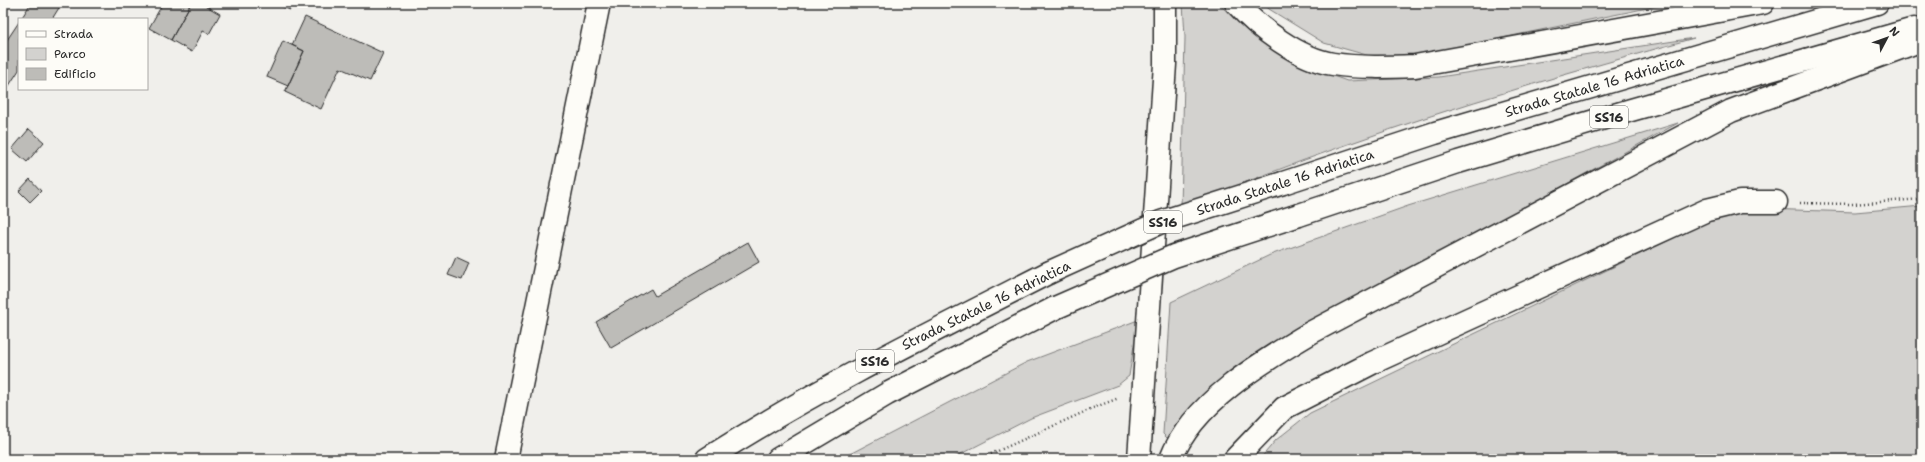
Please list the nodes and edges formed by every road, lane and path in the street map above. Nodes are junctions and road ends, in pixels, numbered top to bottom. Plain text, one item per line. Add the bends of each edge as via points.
1 (599, 3) edge
2 (1165, 3) edge
3 (1236, 3) edge
4 (1763, 3) edge
5 (1877, 3) edge
6 (1922, 26) edge
7 (1922, 40) edge
8 (1922, 199) edge
9 (1776, 202) joint
10 (1144, 389) junction
11 (506, 459) edge
12 (707, 459) edge
13 (778, 459) edge
14 (980, 459) edge
15 (1139, 459) edge
16 (1171, 459) edge
17 (1235, 459) edge

1 - 11 main road
2 - 10 main road via 1165,64
3 - 4 main road via 1246,15 1275,38 1304,54 1331,64 1372,68 1415,66
5 - 12 main road, Strada Statale 16 Adriatica / SS16, bridge via 1435,133 1161,222 1048,273 885,356
6 - 13 main road, SS16, bridge via 1458,162 1174,256 1055,308 886,394
7 - 16 main road via 1731,111 1312,332 1265,360 1220,395 1193,422
8 - 9 path via 1852,204
9 - 17 main road via 1740,202 1707,210 1372,363 1284,408
10 - 14 path via 1092,408
10 - 15 main road

